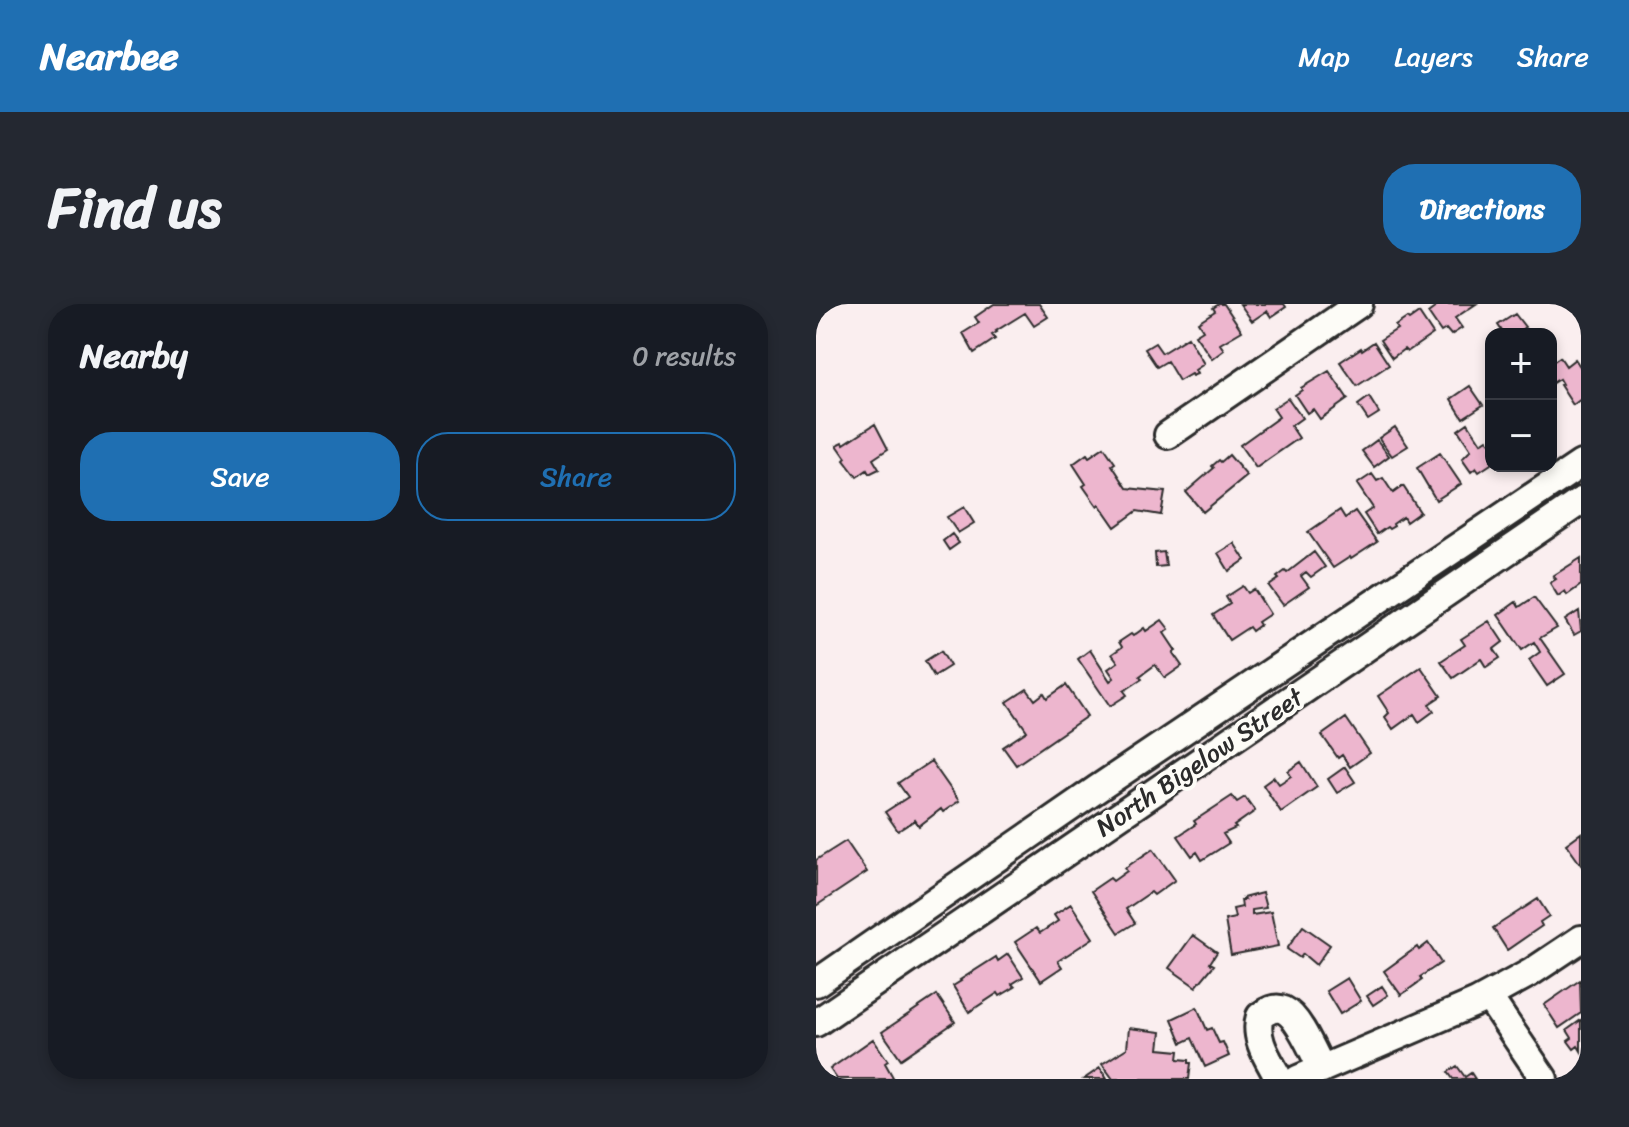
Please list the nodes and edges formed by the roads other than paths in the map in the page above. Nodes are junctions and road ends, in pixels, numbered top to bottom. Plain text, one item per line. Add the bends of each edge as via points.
1 (1359, 304) edge
2 (1168, 435) dead end
3 (1581, 464) edge
4 (1581, 501) edge
5 (1450, 552) junction
6 (1468, 578) junction
7 (1032, 834) junction
8 (1051, 862) junction
9 (1581, 939) edge
10 (846, 962) junction
11 (816, 983) edge
12 (865, 990) junction
13 (1488, 996) junction
14 (816, 1023) edge
15 (1310, 1074) edge
16 (1279, 1079) edge
17 (1544, 1079) edge

1 - 2 street
3 - 5 street, North Bigelow Street
4 - 6 street, North Bigelow Street
5 - 6 street
5 - 7 street, North Bigelow Street
6 - 8 street, North Bigelow Street
7 - 8 street
7 - 10 street, North Bigelow Street
8 - 12 street, North Bigelow Street
9 - 13 street
10 - 11 street, North Bigelow Street
10 - 12 street
12 - 14 street, North Bigelow Street
13 - 15 street
13 - 17 street
15 - 16 street via 1298,1025 1283,1010 1273,1009 1260,1016 1258,1034

